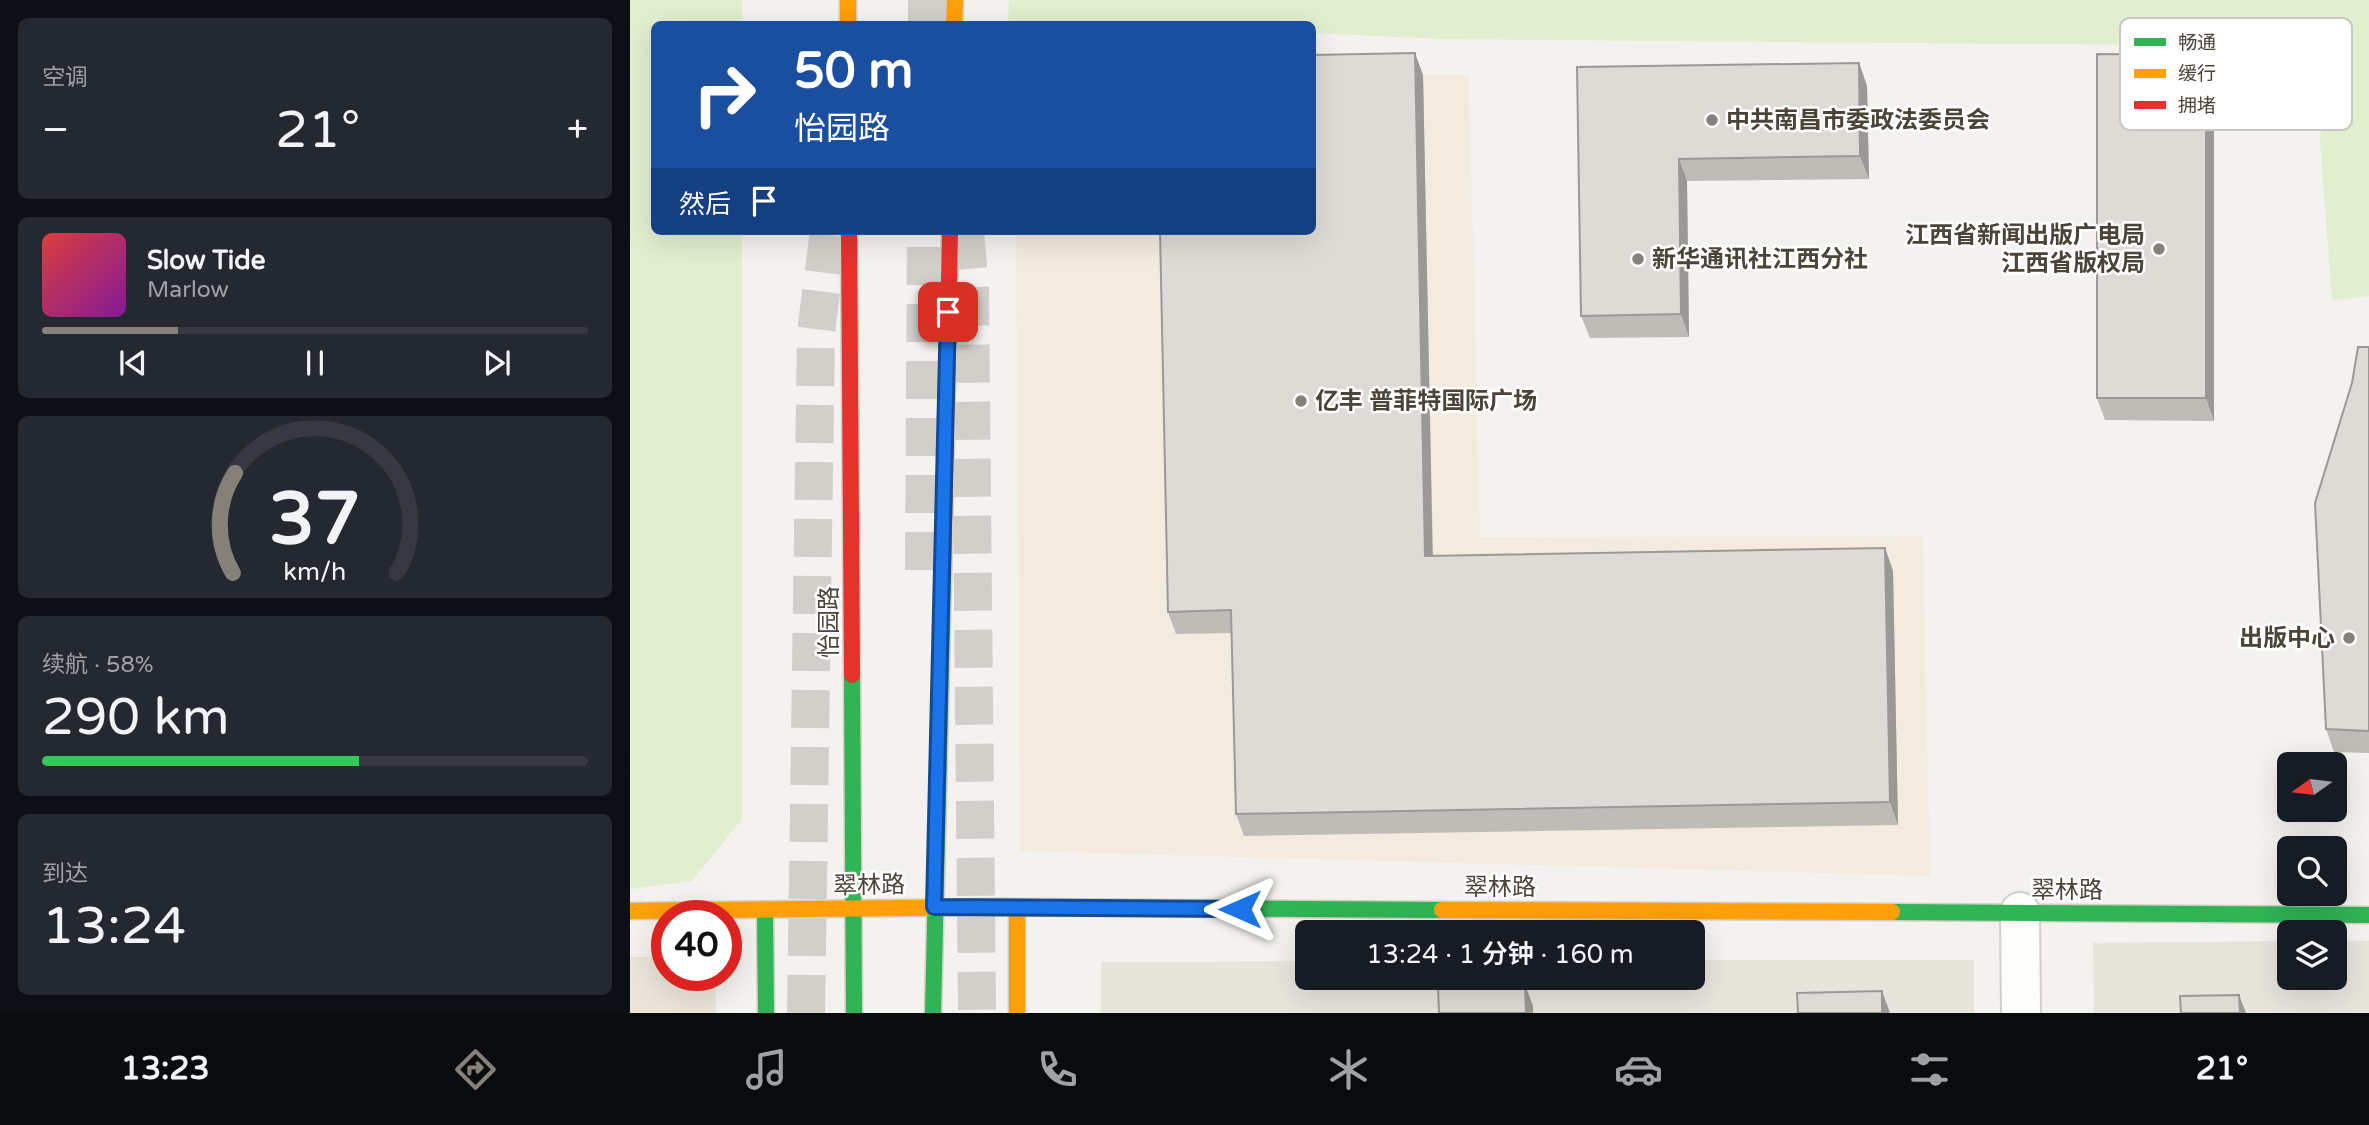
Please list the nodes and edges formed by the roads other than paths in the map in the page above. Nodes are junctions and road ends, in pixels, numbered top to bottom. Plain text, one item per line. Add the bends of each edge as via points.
1 (848, 0) edge
2 (955, 0) edge
3 (848, 21) edge
4 (954, 21) edge
5 (849, 235) edge
6 (950, 235) edge
7 (934, 907) junction
8 (854, 908) junction
9 (1017, 908) junction
10 (765, 910) junction
11 (630, 911) edge
12 (2020, 912) junction
13 (2369, 915) edge
14 (766, 1013) edge
15 (854, 1013) edge
16 (933, 1013) edge
17 (1017, 1013) edge
18 (2021, 1013) edge

1 - 3 street
2 - 4 street
5 - 8 street, 怡园路
6 - 7 street
7 - 8 street, 翠林路
7 - 9 street, 翠林路
7 - 16 street
8 - 10 street, 翠林路
8 - 15 street, 怡园路
9 - 12 street, 翠林路
9 - 17 street
10 - 11 street, 翠林路
10 - 14 street
12 - 13 street, 翠林路
12 - 18 street

